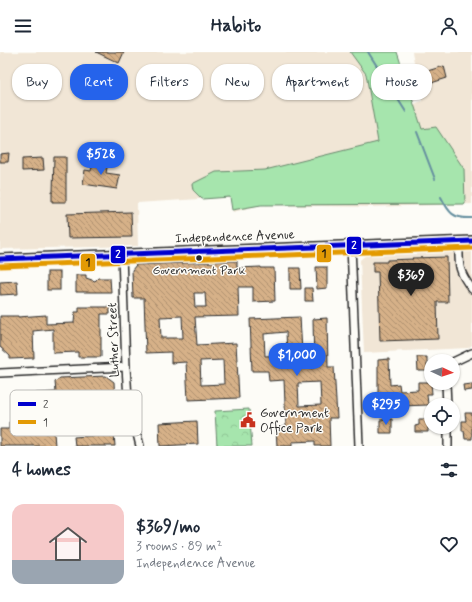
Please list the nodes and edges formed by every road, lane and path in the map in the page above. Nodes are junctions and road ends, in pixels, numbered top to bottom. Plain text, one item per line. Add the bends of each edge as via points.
1 (459, 241) junction
2 (472, 241) edge
3 (351, 245) junction
4 (122, 255) junction
5 (0, 259) edge
6 (472, 289) edge
7 (472, 353) edge
8 (460, 359) edge
9 (126, 367) junction
10 (0, 373) edge
11 (127, 390) edge
12 (448, 434) edge
13 (138, 436) edge
14 (140, 446) edge
15 (359, 446) edge
16 (448, 446) edge

1 - 2 main road, Independence Avenue
1 - 3 main road, Independence Avenue
1 - 6 street via 461,273
3 - 4 main road, Independence Avenue
3 - 15 street
4 - 5 main road, Independence Avenue
4 - 9 street, Luther Street
7 - 8 street
9 - 10 street
9 - 11 street, Luther Street
12 - 16 street
13 - 14 street, Luther Street

